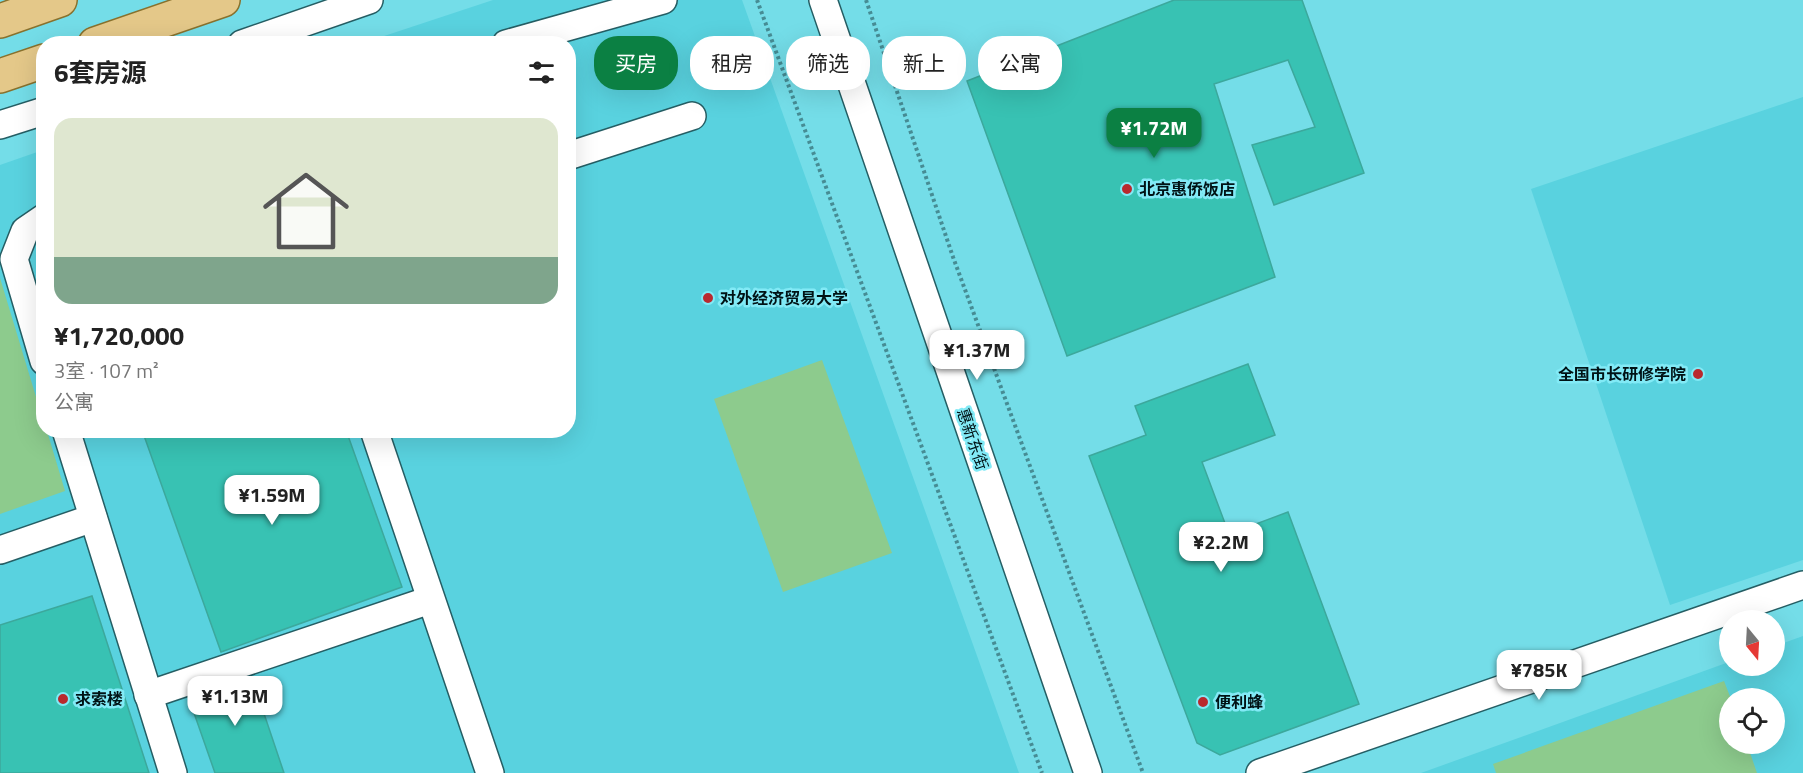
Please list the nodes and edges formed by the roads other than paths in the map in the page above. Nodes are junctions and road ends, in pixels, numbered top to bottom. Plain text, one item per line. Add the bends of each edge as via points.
1 (60, 0) edge
2 (223, 0) edge
3 (369, 0) edge
4 (663, 0) edge
5 (822, 1) edge
6 (0, 21) edge
7 (118, 36) edge
8 (265, 36) edge
9 (535, 36) edge
10 (36, 64) edge
11 (0, 75) edge
12 (36, 114) edge
13 (692, 116) dead end
14 (0, 125) edge
15 (576, 153) edge
16 (36, 223) edge
17 (36, 334) edge
18 (68, 438) edge
19 (377, 438) edge
20 (93, 518) junction
21 (0, 550) edge
22 (1803, 585) edge
23 (430, 600) junction
24 (148, 695) junction
25 (173, 773) edge
26 (490, 773) edge
27 (1088, 773) edge
28 (1260, 773) edge

1 - 6 main road
2 - 7 main road
3 - 8 street
4 - 9 street
5 - 27 street, 惠新东街
10 - 11 main road
12 - 14 street
13 - 15 street
16 - 17 street via 25,231 14,259
18 - 20 street
19 - 23 street
20 - 21 street
20 - 24 street
22 - 28 street
23 - 24 street
23 - 26 street
24 - 25 street

